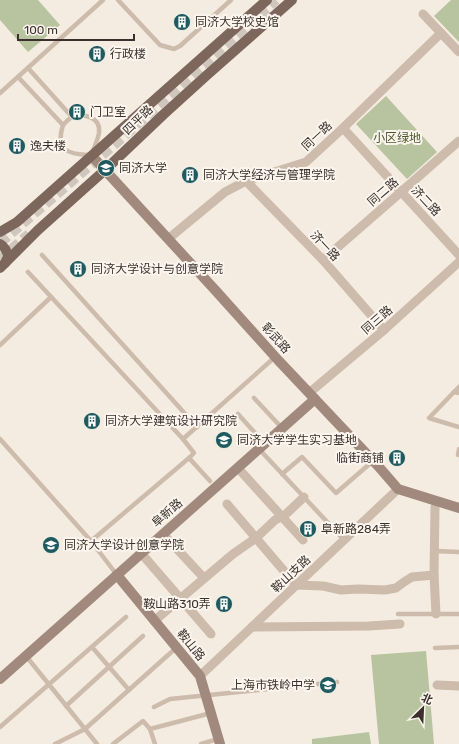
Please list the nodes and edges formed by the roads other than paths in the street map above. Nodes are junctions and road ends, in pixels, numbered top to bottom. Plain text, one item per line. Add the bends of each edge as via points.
1 (103, 0) edge
2 (118, 0) edge
3 (231, 0) edge
4 (267, 0) edge
5 (292, 0) edge
6 (423, 14) dead end
7 (441, 33) junction
8 (459, 52) edge
9 (28, 68) junction
10 (18, 76) junction
11 (0, 93) edge
12 (72, 117) junction
13 (64, 125) junction
14 (343, 128) junction
15 (459, 141) edge
16 (92, 156) junction
17 (105, 170) junction
18 (246, 181) junction
19 (401, 192) junction
20 (0, 232) edge
21 (168, 239) junction
22 (0, 244) edge
23 (42, 255) dead end
24 (459, 255) edge
25 (323, 260) junction
26 (459, 262) edge
27 (2, 265) edge
28 (28, 272) dead end
29 (51, 297) junction
30 (384, 330) junction
31 (0, 345) edge
32 (275, 357) junction
33 (459, 387) edge
34 (456, 392) edge
35 (312, 396) junction
36 (254, 398) dead end
37 (238, 414) dead end
38 (197, 427) junction
39 (282, 428) junction
40 (459, 428) edge
41 (0, 439) edge
42 (184, 440) junction
43 (262, 446) junction
44 (459, 450) edge
45 (459, 456) edge
46 (189, 458) junction
47 (373, 461) junction
48 (238, 468) junction
49 (282, 474) junction
50 (210, 480) dead end
51 (398, 489) junction
52 (304, 497) junction
53 (227, 504) dead end
54 (435, 506) dead end
55 (459, 508) edge
56 (282, 516) junction
57 (163, 534) junction
58 (256, 538) junction
59 (303, 540) dead end
60 (344, 540) junction
61 (91, 541) junction
62 (435, 552) junction
63 (459, 552) edge
64 (141, 553) junction
65 (434, 574) junction
66 (117, 575) junction
67 (204, 578) junction
68 (296, 585) junction
69 (180, 598) junction
70 (398, 614) dead end
71 (436, 614) junction
72 (459, 614) edge
73 (126, 618) dead end
74 (154, 621) junction
75 (400, 624) dead end
76 (252, 627) junction
77 (212, 634) dead end
78 (143, 636) dead end
79 (92, 647) junction
80 (459, 647) edge
81 (176, 648) junction
82 (435, 648) dead end
83 (26, 656) junction
84 (109, 667) junction
85 (200, 676) junction
86 (0, 679) edge
87 (337, 682) dead end
88 (49, 685) junction
89 (436, 685) dead end
90 (459, 686) edge
91 (129, 690) junction
92 (205, 695) junction
93 (66, 706) junction
94 (154, 707) dead end
95 (211, 713) junction
96 (0, 727) edge
97 (85, 729) junction
98 (150, 729) junction
99 (219, 742) edge
100 (55, 744) edge
101 (97, 744) edge
102 (113, 744) edge
103 (155, 744) edge
104 (201, 744) edge

1 - 9 lane
2 - 3 lane via 160,45 174,49
4 - 16 main road, 四平路
5 - 17 main road, 四平路
6 - 7 street
7 - 8 street
7 - 14 street, 同一路
9 - 10 lane
9 - 12 lane
10 - 11 lane
10 - 13 lane
12 - 13 lane
12 - 16 lane via 86,115 94,118 98,124 99,132
13 - 16 lane via 61,140 63,147 68,152
14 - 18 street, 同一路 via 306,162
14 - 19 street, 济二路
15 - 19 street, 同二路
16 - 17 street, 彰武路
16 - 20 main road, 四平路 via 17,222
17 - 21 street, 彰武路
17 - 27 main road, 四平路
18 - 21 street, 同一路 via 225,192
18 - 25 street, 济一路
19 - 24 street, 济二路
19 - 25 street, 同二路
21 - 32 street, 彰武路
22 - 27 main road, 四平路 via 4,246 8,257
23 - 38 lane
25 - 30 street, 济一路
26 - 30 street, 同三路
28 - 29 lane
29 - 31 lane
29 - 42 lane
30 - 35 street, 同三路
32 - 35 street, 彰武路
32 - 38 lane
33 - 34 lane
34 - 40 lane via 429,418
35 - 39 street, 阜新路
35 - 47 street, 彰武路
36 - 39 lane
37 - 43 lane
38 - 42 lane
39 - 43 street, 阜新路
41 - 61 lane
42 - 46 lane via 194,453
43 - 48 street, 阜新路
43 - 49 lane
44 - 45 lane
46 - 50 lane
46 - 61 lane
47 - 49 lane via 336,493 302,457
47 - 51 street, 彰武路
48 - 56 street
48 - 57 street, 阜新路
49 - 52 lane
51 - 55 street
51 - 60 street, 鞍山支路
52 - 56 street
52 - 60 lane
53 - 58 street
54 - 62 street
56 - 58 street
56 - 59 street
57 - 64 street, 阜新路
57 - 67 street
58 - 67 street
58 - 68 street
60 - 68 street, 鞍山支路
61 - 66 lane
62 - 63 lane
62 - 65 street
64 - 66 street, 阜新路
64 - 69 street
65 - 68 street via 412,577 396,588 385,590 341,590
65 - 71 street
66 - 74 street, 鞍山路
66 - 83 street, 阜新路
67 - 69 street
68 - 76 street, 鞍山支路
69 - 74 street
69 - 77 street
70 - 71 lane
71 - 72 lane
73 - 79 lane
74 - 81 street, 鞍山路
75 - 76 street
76 - 85 street, 鞍山支路
78 - 84 lane
79 - 84 lane
79 - 88 lane
80 - 82 lane
81 - 85 street, 鞍山路
81 - 91 lane
83 - 86 street, 阜新路
83 - 88 lane
84 - 91 lane
84 - 93 lane
85 - 92 street, 鞍山路
87 - 92 lane
88 - 93 lane
88 - 96 lane
89 - 90 street
91 - 97 lane
92 - 94 lane via 170,699
92 - 95 street, 鞍山路
93 - 97 lane
95 - 98 lane
95 - 99 street, 鞍山路
97 - 100 lane
97 - 101 lane
98 - 102 lane via 143,721
98 - 103 lane
99 - 104 lane

